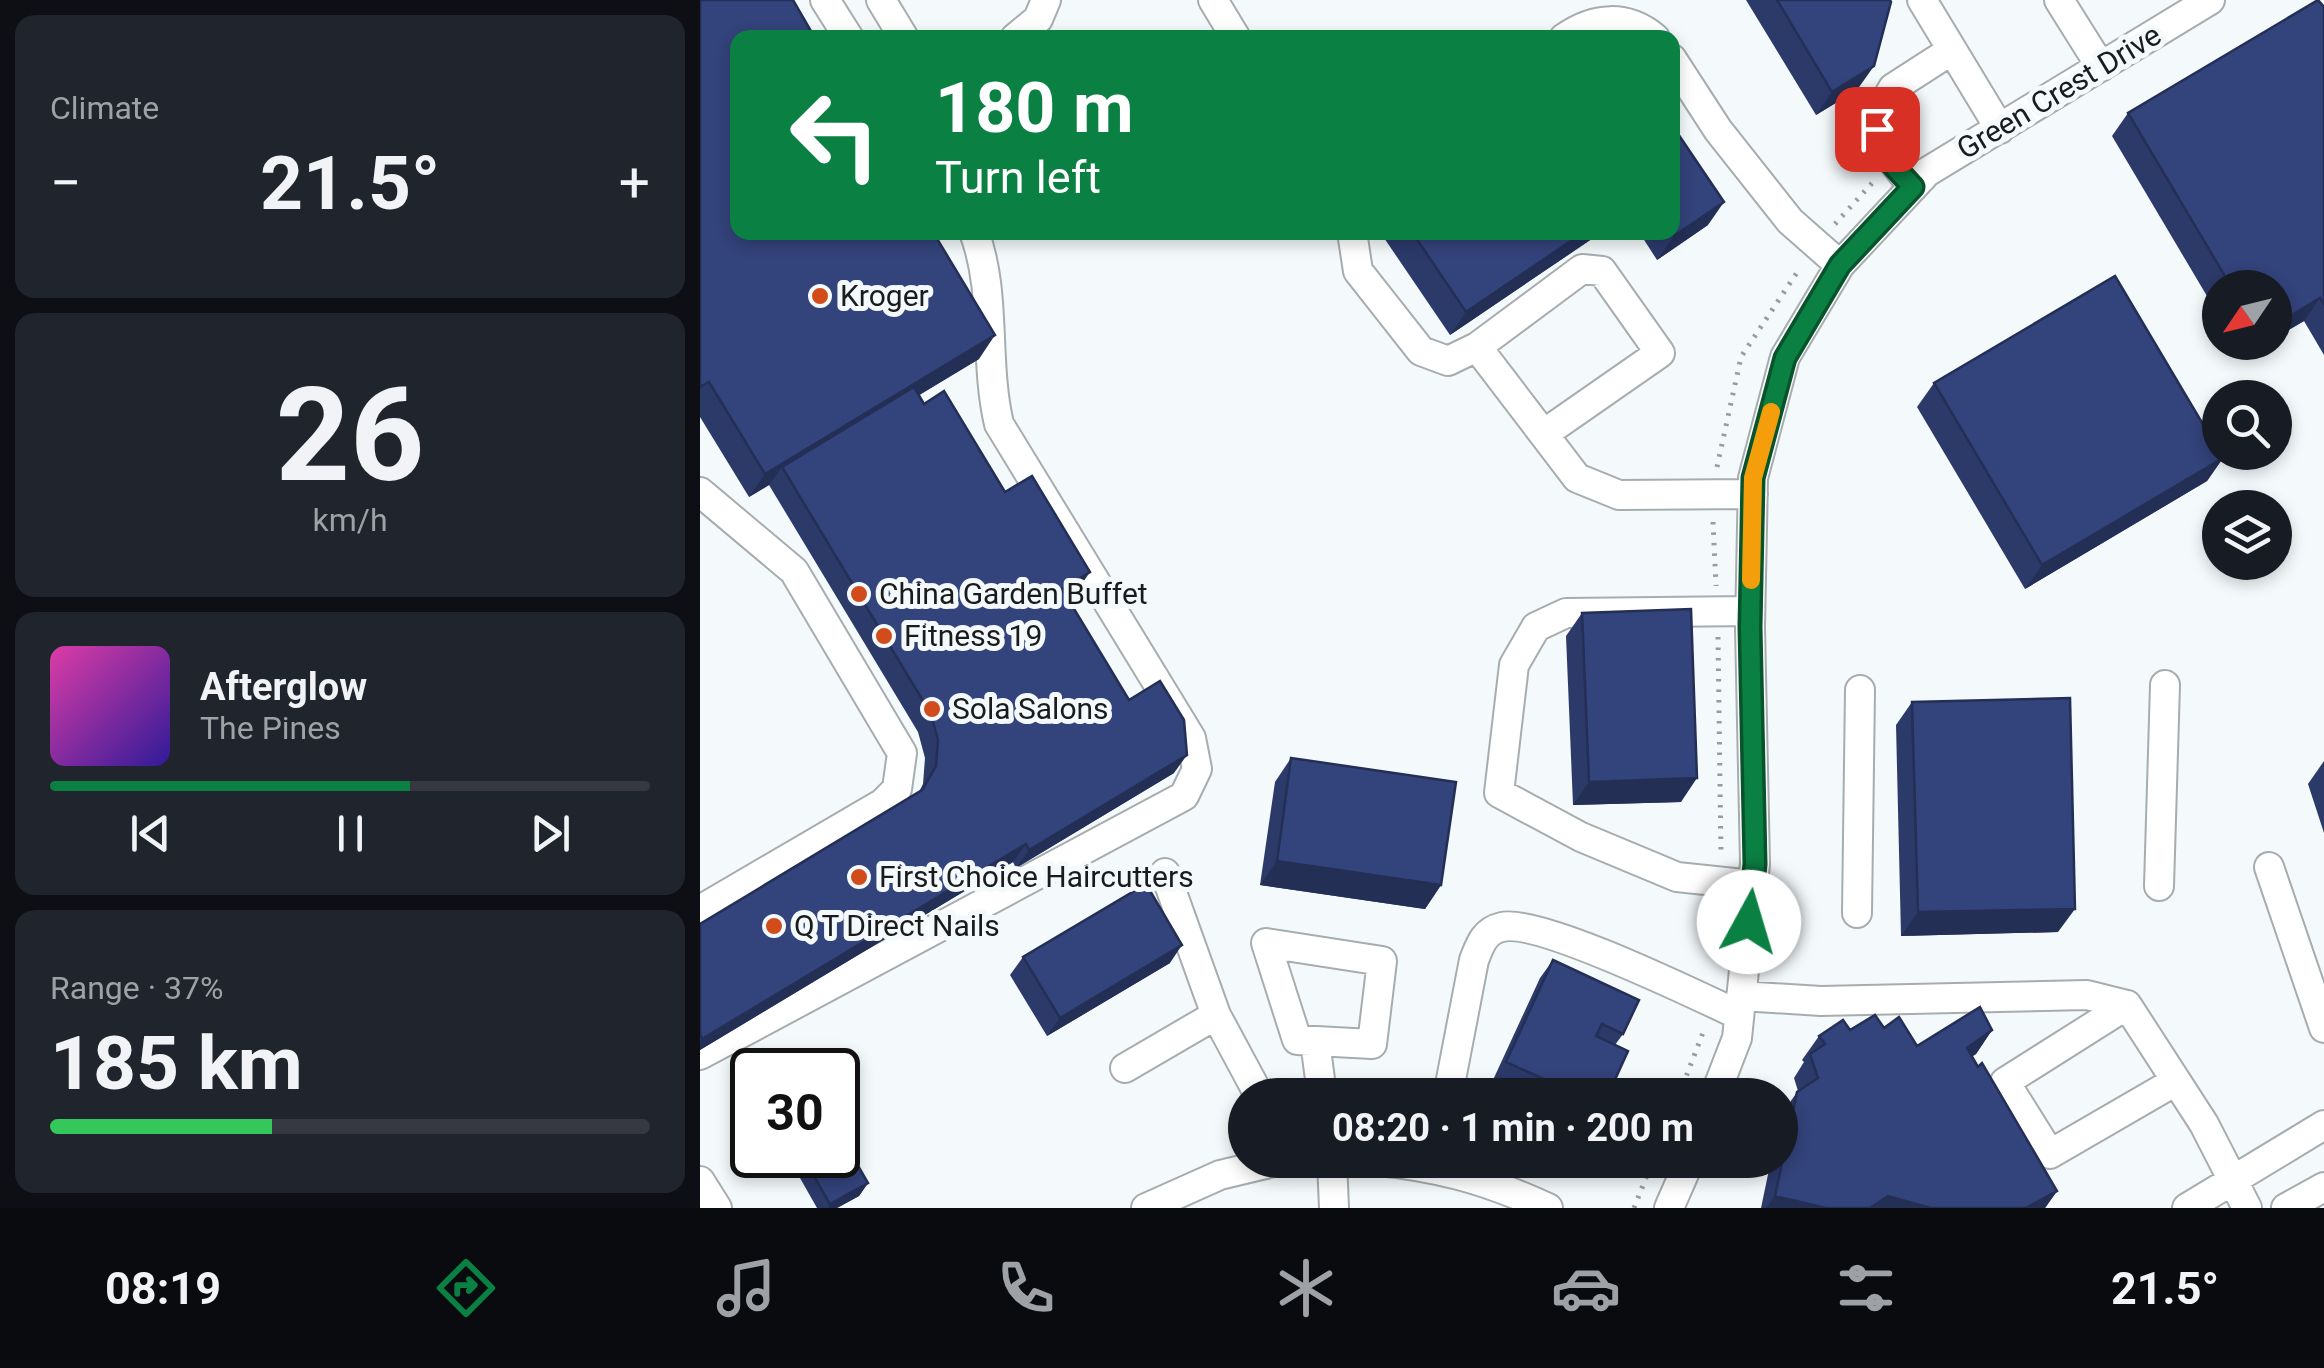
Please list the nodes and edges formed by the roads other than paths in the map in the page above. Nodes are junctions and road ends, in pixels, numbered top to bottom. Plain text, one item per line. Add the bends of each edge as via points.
1 (825, 0) edge
2 (881, 0) edge
3 (1046, 0) edge
4 (1213, 0) edge
5 (1922, 0) edge
6 (2058, 0) edge
7 (2210, 0) edge
8 (844, 30) edge
9 (899, 30) edge
10 (1025, 30) edge
11 (1231, 30) edge
12 (1575, 30) edge
13 (1642, 30) edge
14 (1952, 50) junction
15 (2101, 68) junction
16 (1680, 72) edge
17 (2000, 129) junction
18 (1913, 187) junction
19 (977, 240) edge
20 (1353, 240) edge
21 (1840, 265) junction
22 (1477, 347) junction
23 (1545, 433) junction
24 (700, 492) edge
25 (1752, 494) junction
26 (1750, 612) junction
27 (2165, 686) dead end
28 (1860, 690) dead end
29 (2269, 866) dead end
30 (1165, 874) dead end
31 (1753, 885) junction
32 (2159, 886) dead end
33 (700, 910) edge
34 (1857, 913) dead end
35 (1732, 1005) junction
36 (2128, 1005) junction
37 (1216, 1015) junction
38 (2324, 1028) edge
39 (1315, 1041) junction
40 (700, 1054) edge
41 (1125, 1068) dead end
42 (1250, 1078) edge
43 (1320, 1078) edge
44 (1451, 1078) edge
45 (1722, 1078) edge
46 (2176, 1081) junction
47 (2324, 1126) edge
48 (1228, 1173) edge
49 (1333, 1178) edge
50 (1481, 1178) edge
51 (1682, 1178) edge
52 (700, 1181) edge
53 (2231, 1182) junction
54 (2324, 1187) edge
55 (716, 1208) edge
56 (1146, 1208) edge
57 (1334, 1208) edge
58 (1548, 1208) edge
59 (1670, 1208) edge
60 (2187, 1208) edge
61 (2246, 1208) edge
62 (2286, 1208) edge

1 - 8 street
2 - 9 street
3 - 10 street
4 - 11 street
5 - 14 street
6 - 15 street
7 - 15 street, Green Crest Drive
12 - 13 street via 1586,22 1624,20
14 - 17 street
14 - 18 street via 1913,72 1882,101 1877,129 1891,163
15 - 17 street, Green Crest Drive
16 - 21 street via 1790,222
17 - 18 street, Green Crest Drive
18 - 21 street, Green Crest Drive
19 - 40 street via 986,265 991,390 999,424 1191,738 1197,769 1184,796
20 - 22 street via 1358,271 1420,351 1448,360
21 - 25 street, Green Crest Drive via 1785,358
22 - 23 street
22 - 23 street via 1582,269 1602,271 1660,353
23 - 25 street via 1577,478 1619,495
24 - 33 street via 794,571 902,753 897,789 883,804
25 - 26 street, Green Crest Drive
26 - 31 street, Green Crest Drive
26 - 31 street via 1566,613 1536,627 1514,665 1499,793 1580,837 1678,877
27 - 32 street
28 - 34 street
29 - 38 street
30 - 37 street
31 - 35 street, Green Crest Drive
35 - 36 street via 2087,996
35 - 44 street via 1532,930 1504,926 1482,939 1474,960
35 - 45 street, Green Crest Drive via 1737,1038
36 - 46 street
36 - 46 street via 2005,1082 2050,1154
37 - 41 street
37 - 42 street
39 - 39 street via 1372,1044 1382,960 1266,944 1296,1040
39 - 43 street
46 - 53 street
47 - 53 street
48 - 56 street
49 - 57 street
50 - 58 street
51 - 59 street
52 - 55 street
53 - 60 street
53 - 61 street
54 - 62 street

